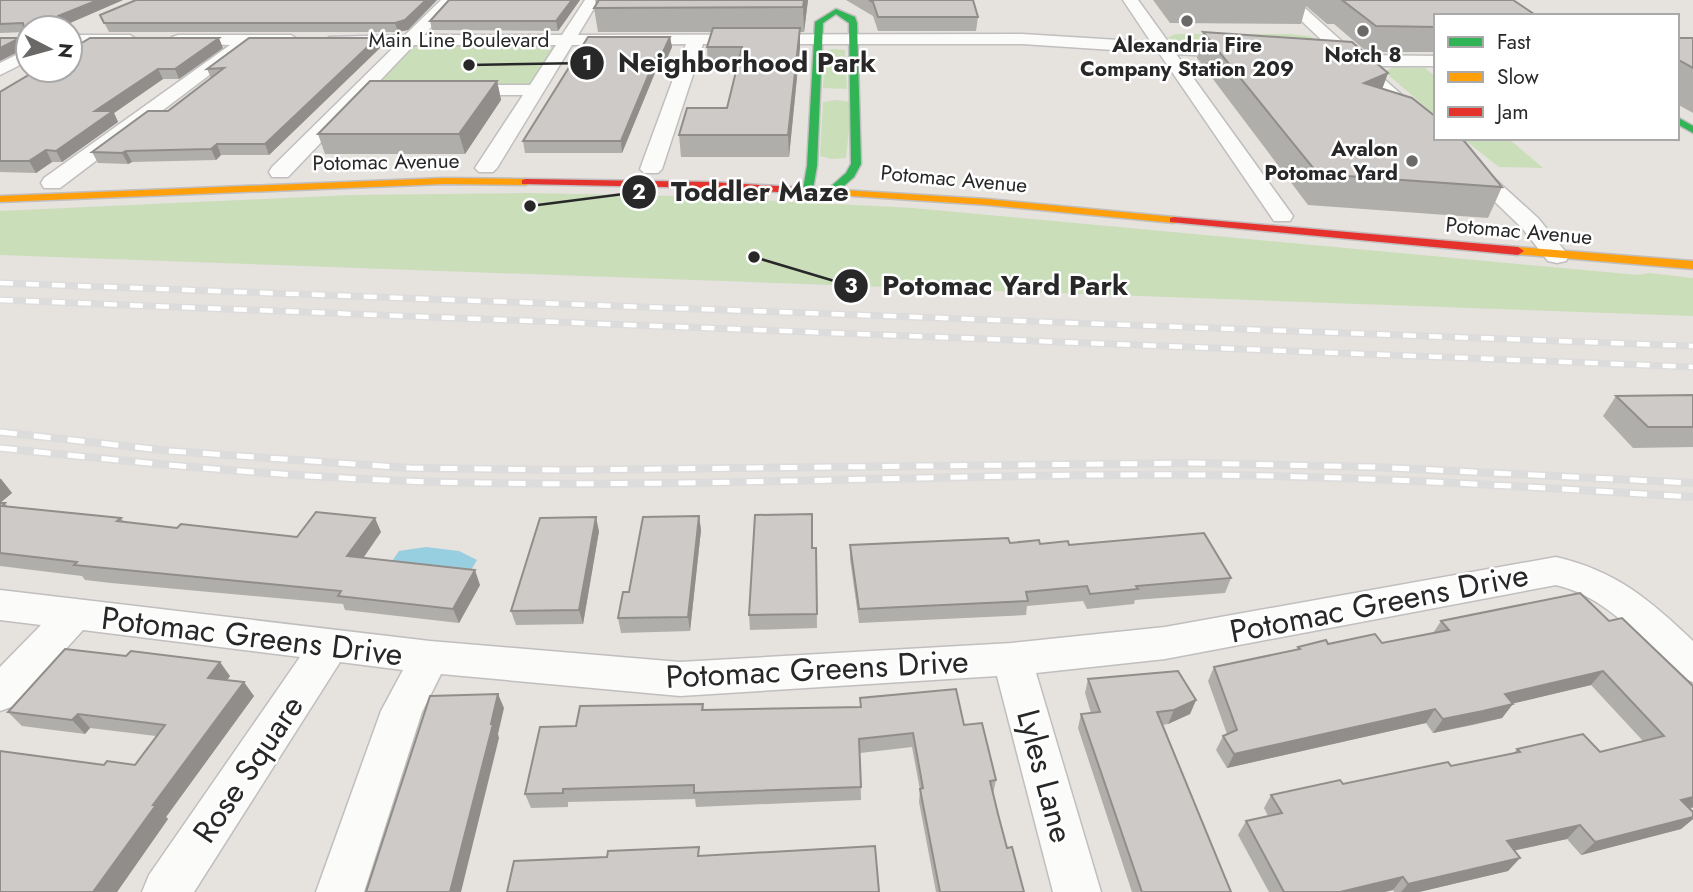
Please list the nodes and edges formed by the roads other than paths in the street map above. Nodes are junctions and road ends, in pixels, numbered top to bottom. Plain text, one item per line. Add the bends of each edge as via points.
1 (449, 0) edge
2 (592, 0) edge
3 (1130, 0) edge
4 (1287, 0) edge
5 (836, 6) edge
6 (122, 22) edge
7 (567, 39) junction
8 (84, 40) edge
9 (92, 40) junction
10 (248, 40) junction
11 (410, 40) junction
12 (696, 40) junction
13 (819, 40) junction
14 (854, 40) junction
15 (84, 44) edge
16 (1164, 48) junction
17 (14, 55) edge
18 (1257, 55) edge
19 (1316, 59) edge
20 (1353, 60) junction
21 (1434, 61) edge
22 (0, 69) edge
23 (360, 90) junction
24 (389, 90) edge
25 (436, 90) edge
26 (535, 90) junction
27 (1434, 134) edge
28 (1440, 140) edge
29 (486, 168) junction
30 (651, 169) junction
31 (280, 172) junction
32 (847, 177) junction
33 (810, 182) junction
34 (52, 183) junction
35 (0, 185) edge
36 (832, 191) junction
37 (0, 199) edge
38 (1282, 216) junction
39 (1550, 247) junction
40 (1693, 249) edge
41 (1693, 265) edge
42 (0, 605) edge
43 (75, 614) junction
44 (330, 645) junction
45 (430, 657) junction
46 (1012, 659) junction
47 (1693, 666) edge
48 (0, 694) edge
49 (166, 892) edge
50 (340, 892) edge
51 (1077, 892) edge

1 - 11 street
2 - 7 street
3 - 16 street
4 - 20 street
5 - 13 street via 820,21
5 - 14 street via 853,20
6 - 9 street
7 - 11 street, Main Line Boulevard
7 - 12 street, Main Line Boulevard
7 - 26 street
8 - 9 street, Main Line Boulevard
9 - 10 street, Main Line Boulevard
9 - 15 street
10 - 11 street, Main Line Boulevard
10 - 34 street
11 - 23 street
12 - 13 street, Main Line Boulevard
12 - 30 street
13 - 14 street, Main Line Boulevard
13 - 33 street
14 - 16 street, Main Line Boulevard via 1038,40
14 - 32 street via 856,164
16 - 18 street, Main Line Boulevard
16 - 38 street
17 - 22 street
19 - 20 street
20 - 21 street
20 - 27 street
23 - 24 street
23 - 31 street
25 - 26 street
26 - 29 street
28 - 39 street via 1522,214
29 - 30 street, Potomac Avenue
29 - 31 street, Potomac Avenue
30 - 33 street, Potomac Avenue
31 - 34 street, Potomac Avenue
32 - 33 street, Potomac Avenue
32 - 36 street
32 - 38 street, Potomac Avenue
33 - 36 street, Potomac Avenue
33 - 37 street, Potomac Avenue via 444,181
34 - 35 street, Potomac Avenue
36 - 39 street, Potomac Avenue
38 - 39 street, Potomac Avenue
39 - 40 street, Potomac Avenue
39 - 41 street, Potomac Avenue
42 - 43 street, Potomac Greens Drive
43 - 44 street, Potomac Greens Drive
43 - 48 street
44 - 45 street, Potomac Greens Drive
44 - 49 street, Rose Square
45 - 46 street, Potomac Greens Drive via 680,679
45 - 50 street via 402,711
46 - 47 street, Potomac Greens Drive via 1165,642 1542,572 1577,574 1623,600
46 - 51 street, Lyles Lane

